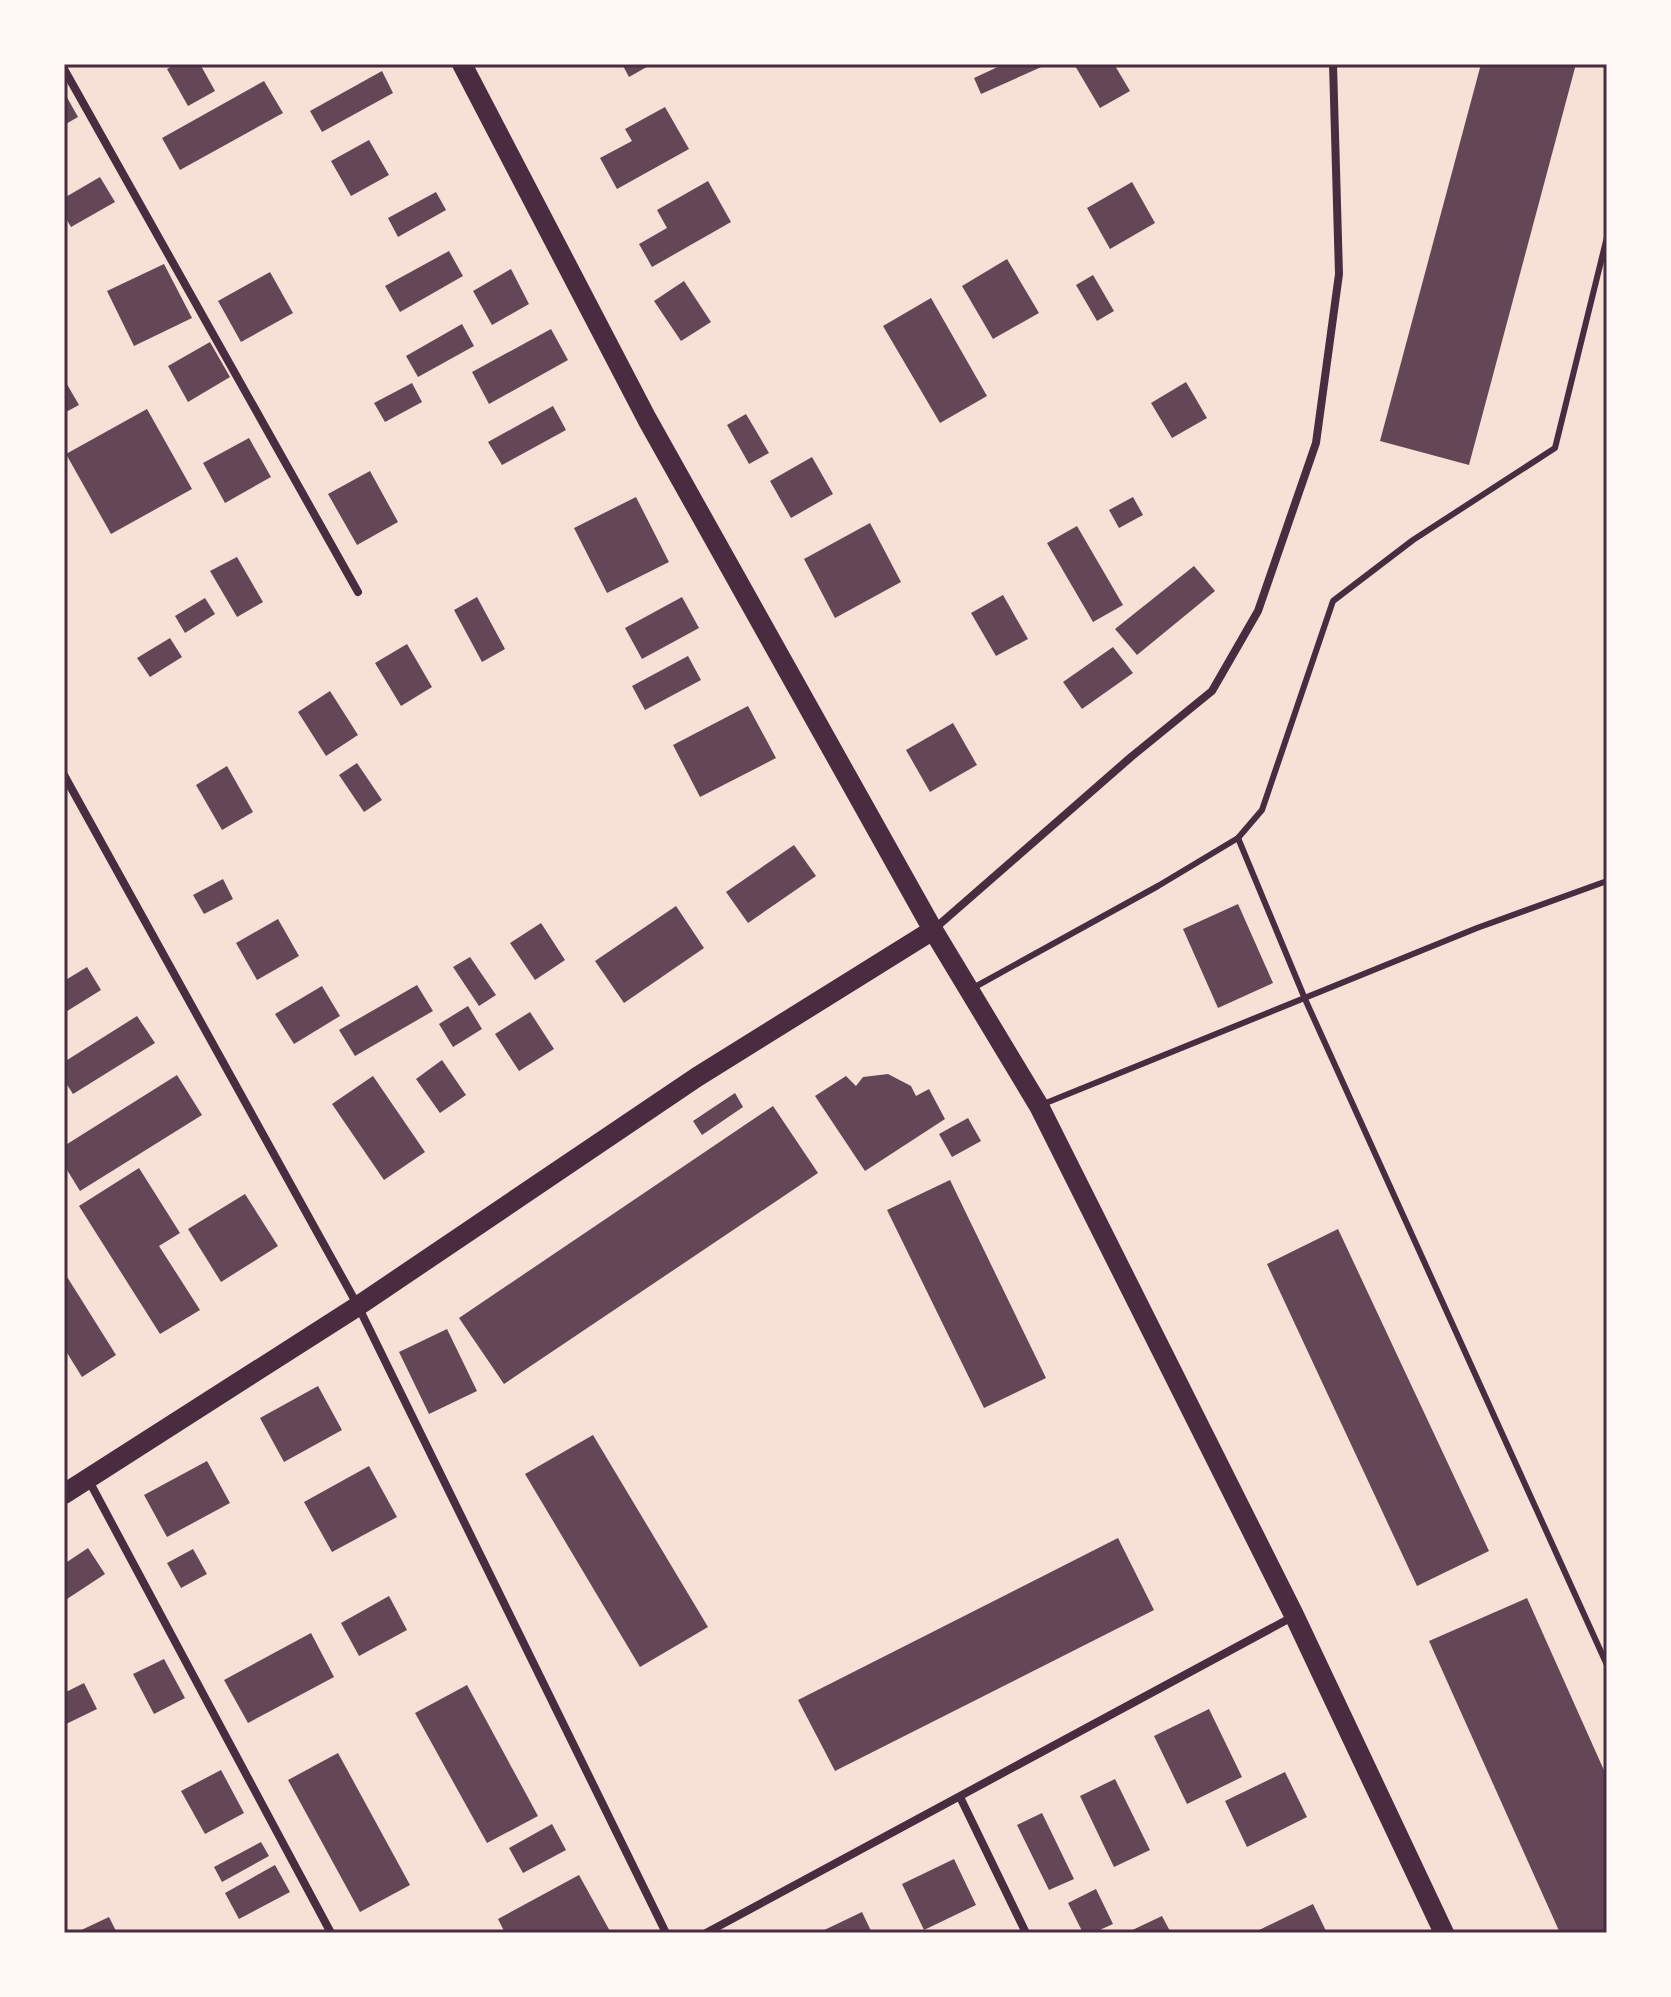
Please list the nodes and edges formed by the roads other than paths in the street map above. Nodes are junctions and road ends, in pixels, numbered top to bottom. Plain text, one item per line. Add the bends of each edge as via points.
1 (462, 64) edge
2 (1333, 64) edge
3 (64, 69) edge
4 (1607, 237) edge
5 (358, 592) dead end
6 (64, 775) edge
7 (1238, 838) junction
8 (1607, 881) edge
9 (933, 930) junction
10 (968, 991) junction
11 (1305, 999) junction
12 (1039, 1106) junction
13 (358, 1306) junction
14 (87, 1478) junction
15 (64, 1494) edge
16 (1294, 1615) junction
17 (1607, 1665) edge
18 (960, 1797) junction
19 (331, 1933) edge
20 (666, 1933) edge
21 (706, 1933) edge
22 (1026, 1933) edge
23 (1444, 1933) edge

1 - 9 main road via 647,419
2 - 9 street via 1339,274 1316,443 1258,611 1212,691
3 - 5 street
4 - 7 lane via 1555,448 1413,540 1333,601 1262,810
6 - 13 street
7 - 10 lane
7 - 11 lane
8 - 11 lane
9 - 10 main road
9 - 13 main road via 697,1077
10 - 12 main road
11 - 12 lane
11 - 17 lane
12 - 16 main road
13 - 14 main road
13 - 20 street
14 - 15 main road
14 - 19 street
16 - 18 street
16 - 23 main road
18 - 21 street
18 - 22 street

